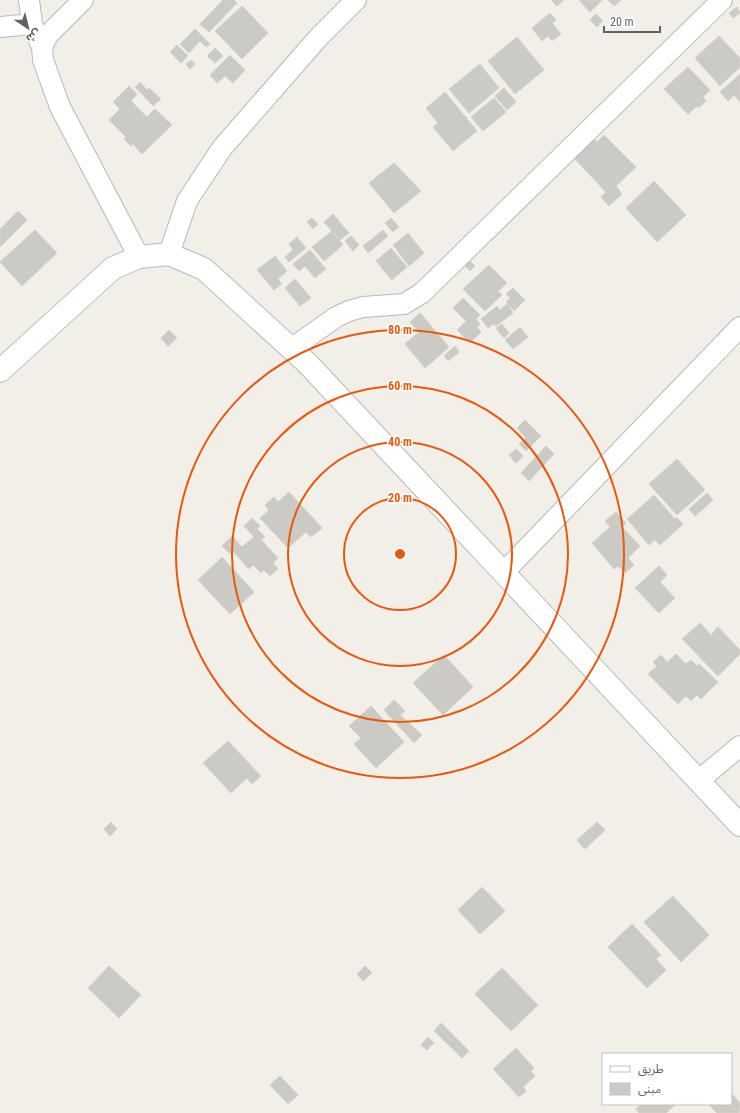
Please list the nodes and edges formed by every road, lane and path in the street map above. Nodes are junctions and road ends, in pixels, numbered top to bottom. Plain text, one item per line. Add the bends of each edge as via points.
1 (30, 0) edge
2 (83, 0) edge
3 (356, 0) edge
4 (722, 0) edge
5 (32, 24) junction
6 (0, 27) edge
7 (42, 47) junction
8 (169, 254) junction
9 (139, 257) junction
10 (740, 327) edge
11 (291, 349) junction
12 (0, 371) edge
13 (504, 572) junction
14 (740, 746) edge
15 (698, 781) junction
16 (740, 825) edge

1 - 5 street
2 - 7 street via 48,35
3 - 8 street via 318,38 222,148 187,200
4 - 11 street via 422,293 404,304 349,311 336,317
5 - 6 street
5 - 7 street
7 - 9 street via 43,60 60,107
8 - 9 street
8 - 11 street via 204,269
9 - 12 street via 113,268
10 - 13 street
11 - 13 street
13 - 15 street
14 - 15 street
15 - 16 street

